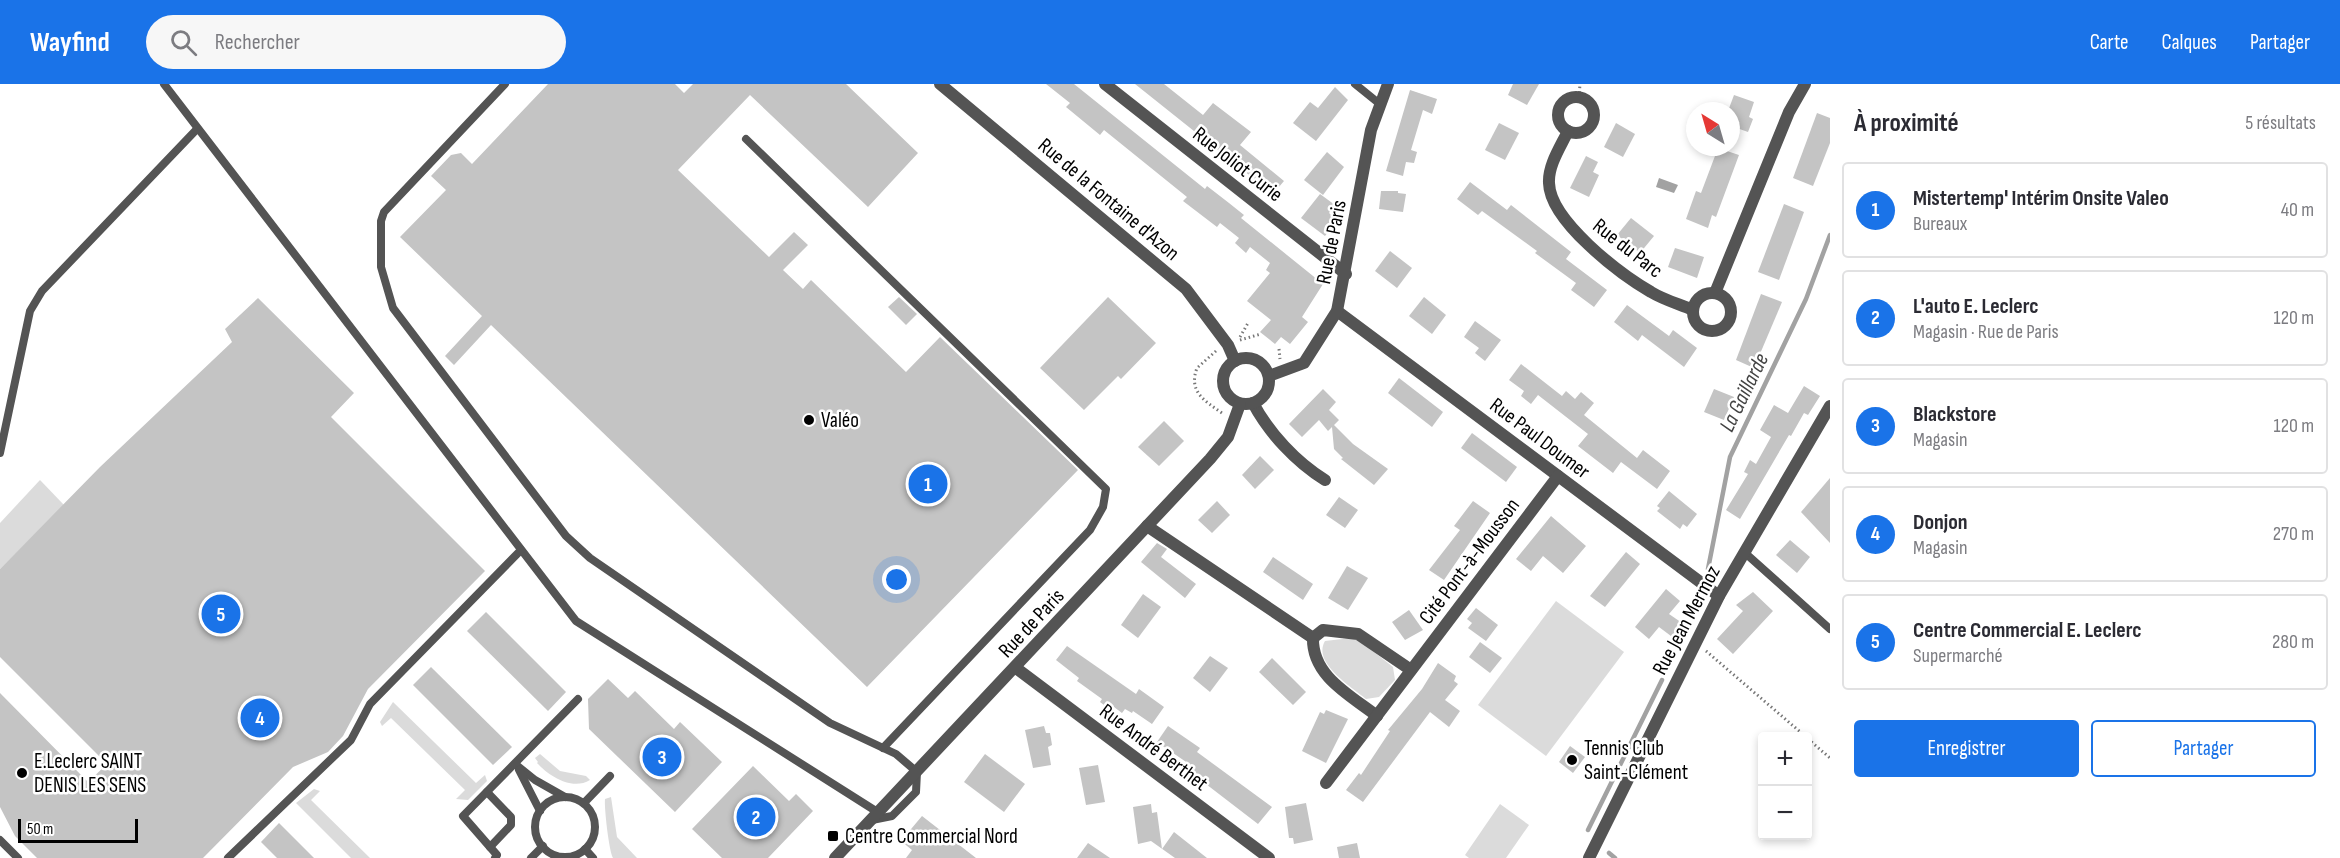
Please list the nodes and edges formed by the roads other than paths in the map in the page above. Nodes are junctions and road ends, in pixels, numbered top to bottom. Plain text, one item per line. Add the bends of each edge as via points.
1 (164, 84) edge
2 (505, 84) edge
3 (940, 84) edge
4 (1105, 84) edge
5 (1355, 84) edge
6 (1388, 84) edge
7 (1804, 84) edge
8 (1580, 90) edge
9 (1381, 105) junction
10 (197, 129) junction
11 (1568, 131) junction
12 (746, 139) dead end
13 (1346, 274) junction
14 (1715, 293) junction
15 (1693, 310) junction
16 (1337, 311) junction
17 (1235, 361) junction
18 (1269, 376) junction
19 (1246, 404) junction
20 (1830, 406) edge
21 (0, 453) edge
22 (1558, 476) junction
23 (1325, 480) dead end
24 (1148, 526) junction
25 (521, 550) junction
26 (1744, 552) junction
27 (1719, 596) junction
28 (1830, 629) edge
29 (1312, 638) junction
30 (1016, 668) junction
31 (1411, 670) junction
32 (578, 699) dead end
33 (1377, 716) junction
34 (883, 748) junction
35 (515, 764) junction
36 (918, 772) junction
37 (610, 776) dead end
38 (1326, 783) dead end
39 (487, 792) junction
40 (565, 797) junction
41 (584, 803) junction
42 (540, 812) junction
43 (875, 816) junction
44 (0, 840) edge
45 (543, 846) junction
46 (490, 848) junction
47 (585, 849) junction
48 (555, 856) edge
49 (18, 858) edge
50 (228, 858) edge
51 (495, 858) edge
52 (531, 858) edge
53 (593, 858) edge
54 (835, 858) edge
55 (1269, 858) edge
56 (1589, 858) edge

1 - 10 lane
2 - 34 lane via 384,212 381,267 393,308 543,509 590,558 830,723
3 - 17 street, Rue de la Fontaine d'Azon via 1186,289 1228,345
4 - 13 street, Rue Joliot Curie
5 - 9 lane
6 - 9 street, Rue de Paris
7 - 14 street via 1789,111
8 - 11 street via 1563,101 1558,111 1560,123
8 - 11 street via 1593,108 1593,120 1586,130
9 - 13 street, Rue de Paris via 1371,130
10 - 21 lane via 42,291 30,310
10 - 25 lane
11 - 15 street, Rue du Parc via 1549,175 1557,207 1597,252 1623,273 1651,292
12 - 34 lane via 1106,489 1103,507 1090,530
13 - 16 street, Rue de Paris
14 - 15 street via 1698,299
14 - 15 street, Rue du Parc via 1730,304 1731,316 1724,327 1712,331 1701,327
16 - 18 street, Rue de Paris via 1304,363
16 - 22 street, Rue Paul Doumer
17 - 18 street via 1256,360
17 - 19 street via 1224,372 1224,388 1233,401
18 - 19 street via 1268,390 1259,401
19 - 23 street
19 - 24 street, Rue de Paris via 1228,437
20 - 26 street, Rue Jean Mermoz
22 - 27 street, Rue Paul Doumer
22 - 31 street, Cité Pont-à-Mousson
24 - 29 street
24 - 30 street, Rue de Paris
25 - 43 lane via 576,621
25 - 50 lane via 370,704 346,746
26 - 27 street, Rue Jean Mermoz
26 - 28 lane
27 - 56 street, Rue Jean Mermoz
29 - 31 street via 1323,630 1358,634
29 - 33 street via 1312,652 1327,678
30 - 36 street, Rue de Paris
30 - 55 street, Rue André Berthet
31 - 33 street, Cité Pont-à-Mousson
32 - 35 lane
33 - 38 street, Cité Pont-à-Mousson
34 - 36 lane
35 - 39 lane
35 - 40 lane
35 - 42 lane
36 - 43 street, Rue de Paris
37 - 41 lane
39 - 46 lane via 511,817 511,825
39 - 46 lane via 463,816
40 - 41 lane
40 - 42 lane via 555,799
41 - 47 lane via 595,826
42 - 45 lane via 536,829
43 - 54 street, Rue de Paris
44 - 49 lane
45 - 48 lane
45 - 52 lane
46 - 51 lane via 497,855
47 - 48 lane via 569,856
47 - 53 lane

